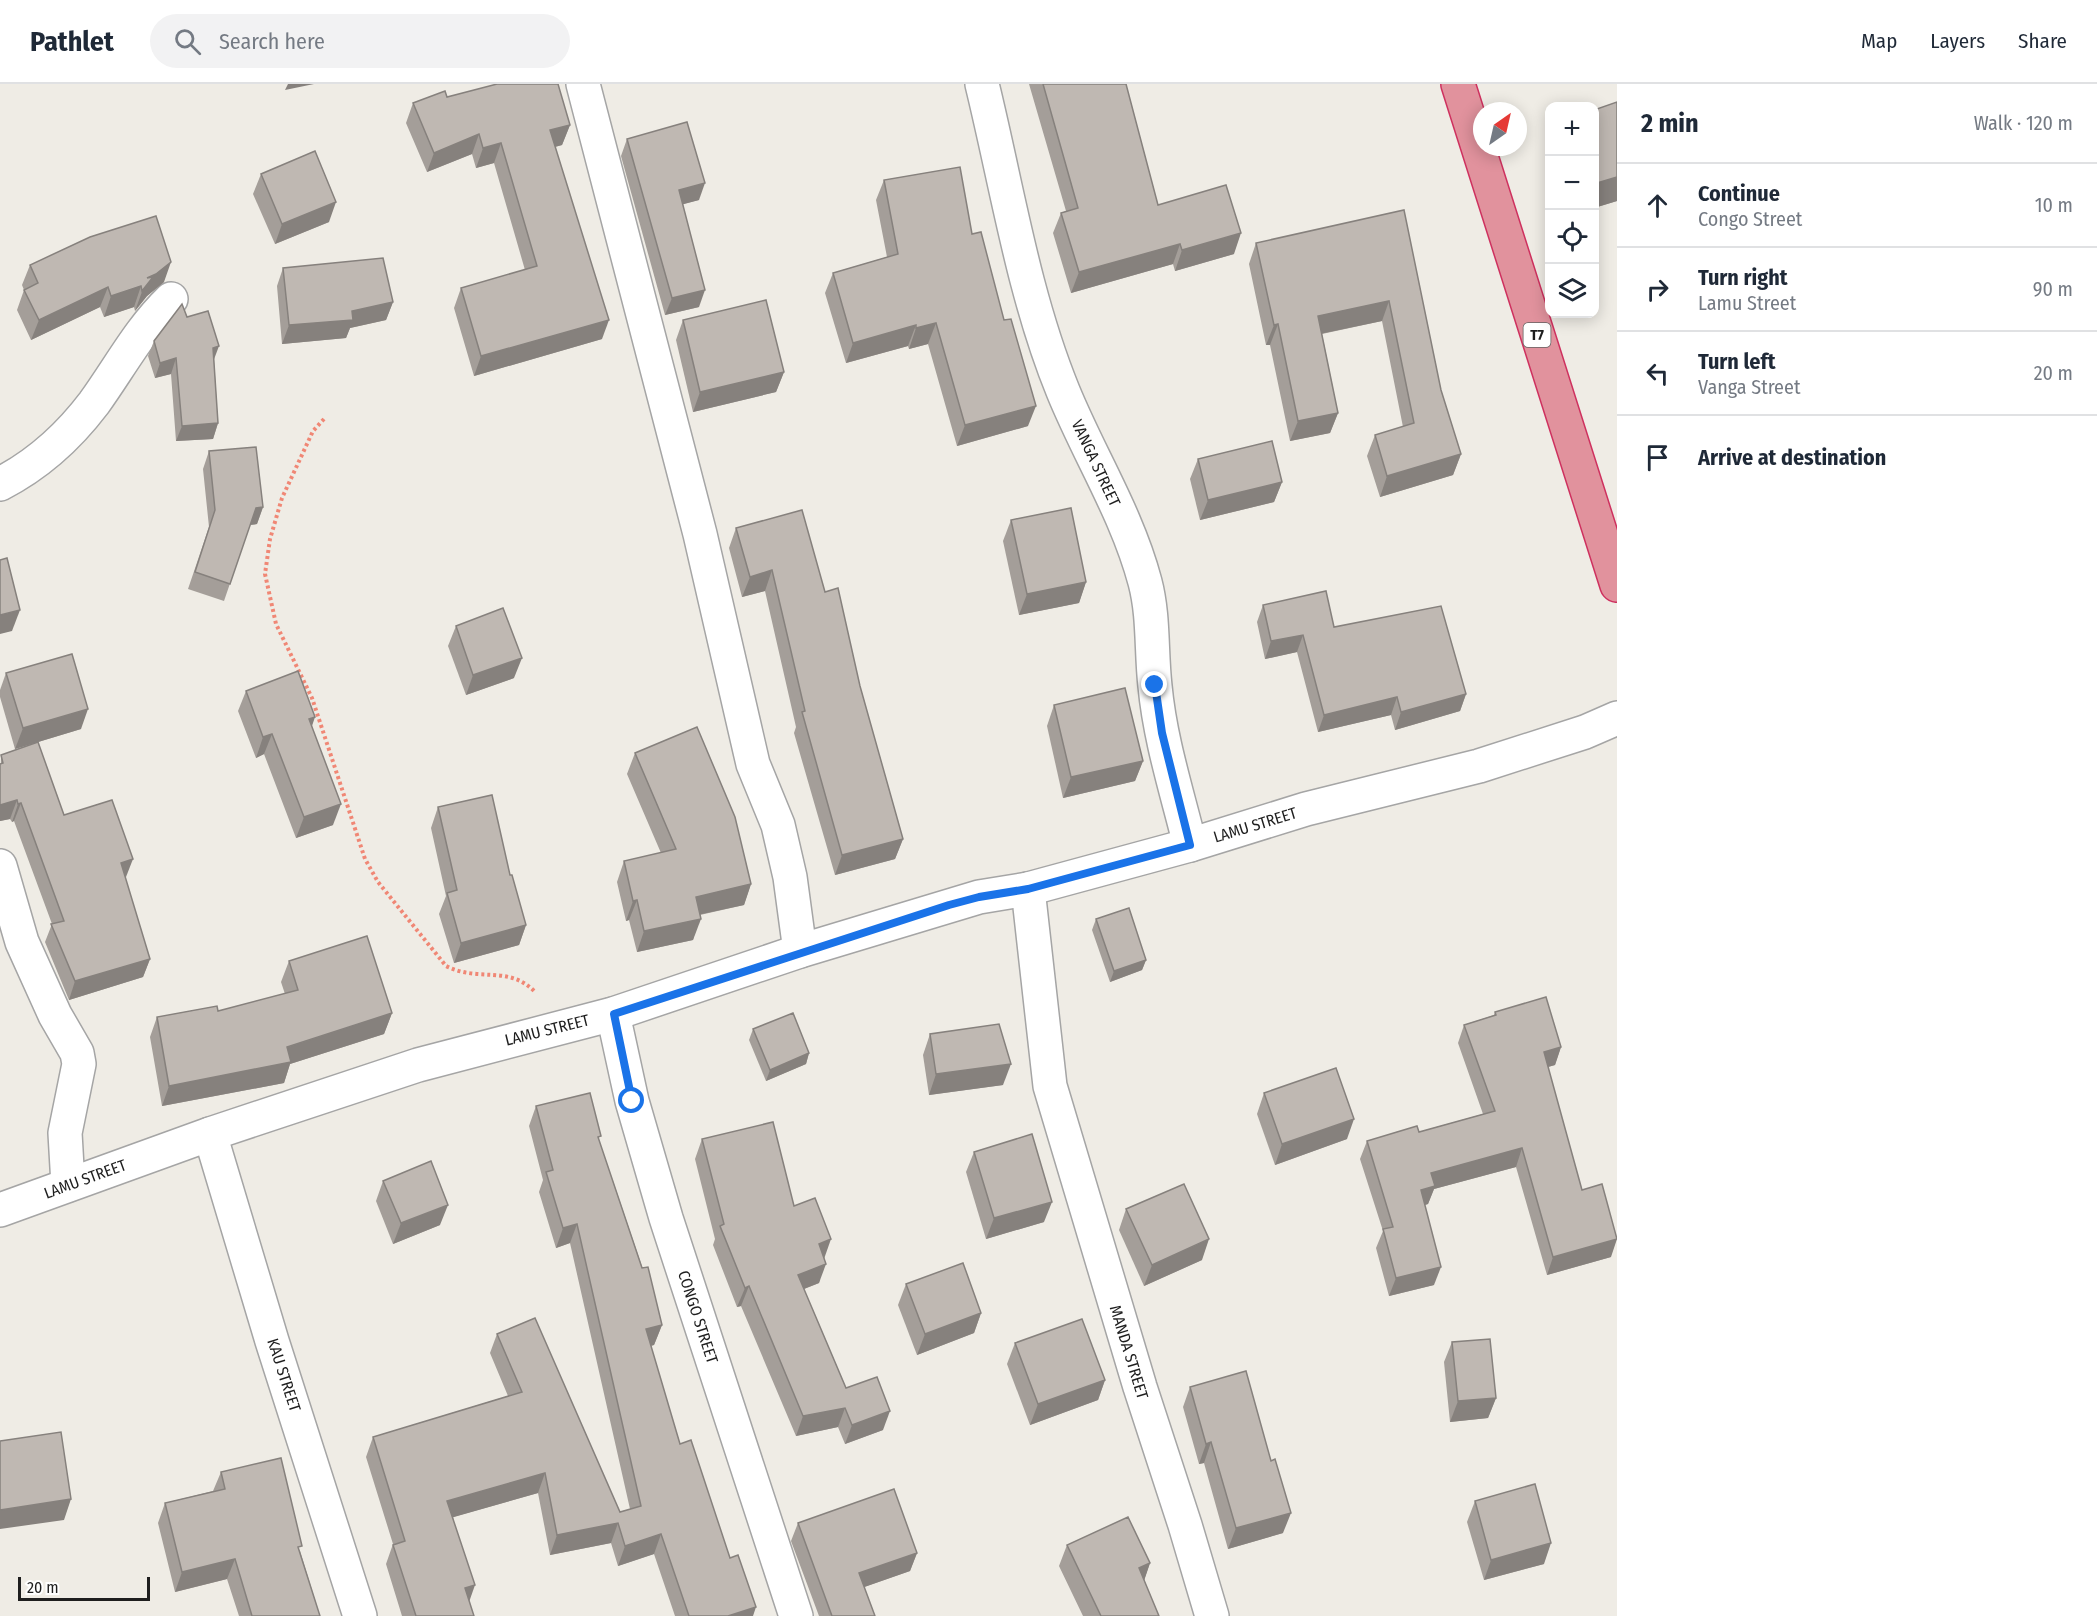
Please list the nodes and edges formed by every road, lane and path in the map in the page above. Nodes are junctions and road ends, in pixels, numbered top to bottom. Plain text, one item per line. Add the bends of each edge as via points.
1 (583, 84) edge
2 (982, 84) edge
3 (1458, 84) edge
4 (171, 299) dead end
5 (324, 419) dead end
6 (0, 484) edge
7 (1617, 585) edge
8 (1617, 718) edge
9 (1190, 845) junction
10 (0, 866) edge
11 (1028, 889) junction
12 (800, 951) junction
13 (614, 1014) junction
14 (565, 1025) junction
15 (210, 1134) junction
16 (68, 1185) junction
17 (0, 1210) edge
18 (360, 1616) edge
19 (796, 1616) edge
20 (1212, 1616) edge

1 - 12 street via 700,534 753,764 778,825
2 - 9 street, VANGA STREET via 1014,228 1040,322 1063,391 1131,535 1146,584 1162,733
3 - 7 highway, T7
4 - 6 street via 137,336 92,404 67,433 43,457
5 - 14 path via 313,431 282,498 265,574 276,624 312,698 365,859 378,882 446,966 461,974 509,975 533,990
8 - 9 street, LAMU STREET via 1479,766 1306,809
9 - 11 street, LAMU STREET
10 - 16 street via 22,942 77,1053 79,1064 65,1133
11 - 12 street, LAMU STREET via 979,897
11 - 20 street, MANDA STREET via 1050,1086
12 - 13 street, LAMU STREET
13 - 14 street, LAMU STREET
13 - 19 street, CONGO STREET via 632,1101 666,1218
14 - 15 street, LAMU STREET via 418,1065
15 - 16 street, LAMU STREET
15 - 18 street, KAU STREET
16 - 17 street, LAMU STREET

